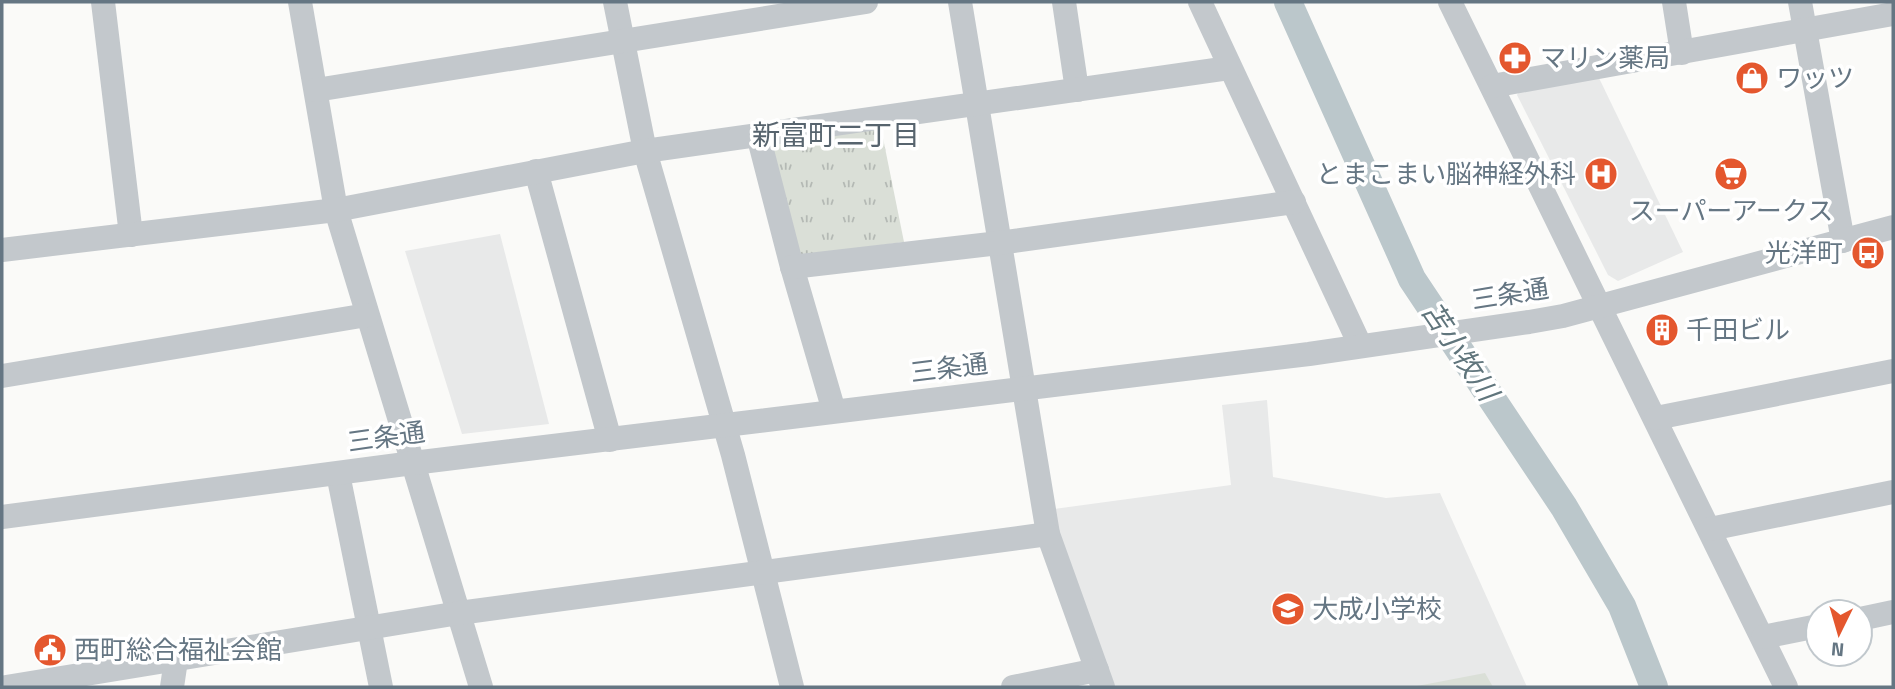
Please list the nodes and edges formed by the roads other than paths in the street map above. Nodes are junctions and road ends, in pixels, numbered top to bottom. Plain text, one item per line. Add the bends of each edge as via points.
1 (103, 2) edge
2 (300, 2) edge
3 (615, 2) edge
4 (866, 2) edge
5 (960, 2) edge
6 (1064, 2) edge
7 (1200, 2) edge
8 (1450, 2) edge
9 (1674, 2) edge
10 (1800, 2) edge
11 (1893, 14) edge
12 (1805, 30) junction
13 (623, 41) junction
14 (1682, 53) junction
15 (1229, 68) junction
16 (1492, 86) junction
17 (316, 90) junction
18 (1077, 90) junction
19 (976, 105) junction
20 (758, 135) junction
21 (645, 151) junction
22 (536, 172) junction
23 (1294, 202) junction
24 (336, 210) junction
25 (1893, 227) edge
26 (131, 235) junction
27 (1843, 241) junction
28 (999, 243) junction
29 (2, 250) edge
30 (793, 267) junction
31 (1600, 307) junction
32 (368, 315) junction
33 (1360, 345) junction
34 (1893, 371) edge
35 (2, 376) edge
36 (1023, 389) junction
37 (834, 411) junction
38 (1656, 418) junction
39 (723, 425) junction
40 (610, 440) junction
41 (413, 463) junction
42 (338, 474) junction
43 (1893, 492) edge
44 (2, 517) edge
45 (1710, 529) junction
46 (1048, 534) junction
47 (763, 573) junction
48 (459, 612) junction
49 (1893, 612) edge
50 (1874, 615) edge
51 (369, 628) junction
52 (1804, 629) edge
53 (1763, 637) junction
54 (176, 660) junction
55 (1100, 679) edge
56 (6, 687) edge
57 (172, 687) edge
58 (381, 687) edge
59 (481, 687) edge
60 (792, 687) edge
61 (1013, 687) edge
62 (1786, 687) edge

1 - 26 street
2 - 17 street
3 - 13 street
4 - 13 street
5 - 19 street
6 - 18 street
7 - 15 street
8 - 16 street
9 - 14 street
10 - 12 street
11 - 12 street
12 - 14 street
12 - 27 street
13 - 17 street
13 - 21 street
14 - 16 street
15 - 18 street
15 - 23 street
16 - 31 street
17 - 24 street
18 - 19 street
19 - 20 street
19 - 28 street
20 - 21 street
20 - 30 street
21 - 22 street
21 - 39 street
22 - 24 street
22 - 40 street
23 - 28 street
23 - 33 street
24 - 26 street
24 - 32 street
25 - 27 street, 三条通
26 - 29 street
27 - 31 street, 三条通
28 - 30 street
28 - 36 street
30 - 37 street
31 - 33 street, 三条通 via 1530,322
31 - 38 street
32 - 35 street
32 - 41 street
33 - 36 street, 三条通
34 - 38 street
36 - 37 street, 三条通
36 - 46 street
37 - 39 street, 三条通
38 - 45 street
39 - 40 street, 三条通
39 - 47 street
40 - 41 street, 三条通
41 - 42 street, 三条通
41 - 48 street
42 - 44 street, 三条通
42 - 51 street
43 - 45 street
45 - 53 street
46 - 47 street
46 - 55 street
47 - 48 street
47 - 60 street
48 - 51 street
48 - 59 street
49 - 50 street
51 - 54 street
51 - 58 street
52 - 53 street
53 - 62 street
54 - 56 street
54 - 57 street
55 - 61 street

